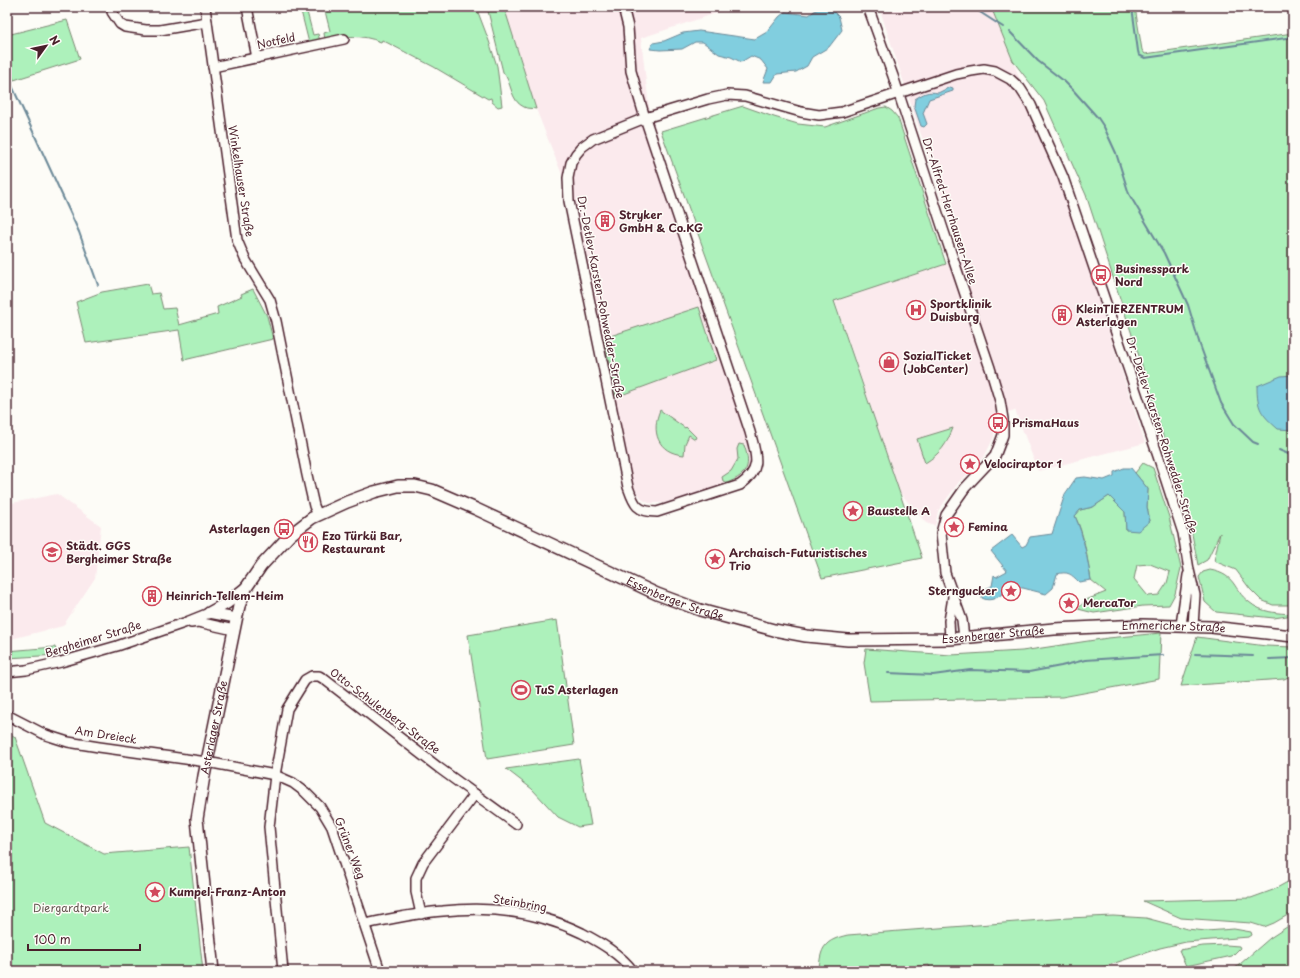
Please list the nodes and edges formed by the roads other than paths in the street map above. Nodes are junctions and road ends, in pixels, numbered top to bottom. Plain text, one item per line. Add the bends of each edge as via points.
1 (205, 7) edge
2 (247, 7) edge
3 (623, 7) edge
4 (868, 7) edge
5 (112, 12) dead end
6 (207, 22) junction
7 (344, 39) dead end
8 (257, 58) junction
9 (213, 67) junction
10 (899, 93) junction
11 (645, 118) junction
12 (318, 515) junction
13 (1189, 570) junction
14 (246, 588) junction
15 (953, 595) junction
16 (209, 613) junction
17 (236, 618) junction
18 (184, 623) junction
19 (1182, 625) junction
20 (1193, 626) junction
21 (1054, 629) joint
22 (234, 630) junction
23 (1293, 636) edge
24 (964, 638) junction
25 (950, 639) junction
26 (7, 672) edge
27 (7, 715) edge
28 (207, 762) junction
29 (275, 775) junction
30 (475, 794) junction
31 (516, 824) dead end
32 (421, 914) junction
33 (364, 924) junction
34 (213, 971) edge
35 (283, 971) edge
36 (380, 971) edge
37 (633, 971) edge

1 - 6 street, Winkelhauser Straße
2 - 8 street
3 - 11 street via 628,27 631,71
4 - 10 street, Dr.-Alfred-Herrhausen-Allee
5 - 6 street via 120,24 146,30
6 - 9 street, Winkelhauser Straße
7 - 8 street, Notfeld
8 - 9 street, Notfeld
9 - 12 street, Winkelhauser Straße via 237,240 245,259 270,300 307,475
10 - 11 street, Dr.-Detlev-Karsten-Rohwedder-Straße via 842,112 819,115 745,96 727,95
10 - 13 street, Dr.-Detlev-Karsten-Rohwedder-Straße via 956,74 984,69 995,71 1010,79 1020,88 1031,106 1063,177 1156,450 1183,533
10 - 15 street, Dr.-Alfred-Herrhausen-Allee via 990,368 1003,419 1003,435 996,456 964,488 946,515 941,533 945,573
11 - 11 street, Dr.-Detlev-Karsten-Rohwedder-Straße via 752,440 757,465 754,473 740,484 657,512 646,512 638,507 628,487 568,201 568,178 572,162 582,147 605,133
12 - 14 main road, Asterlager Straße via 297,529 268,557
12 - 25 main road, Essenberger Straße via 374,492 398,486 415,486 432,490 658,594 700,610 806,636 843,640
13 - 19 street, Dr.-Detlev-Karsten-Rohwedder-Straße
13 - 20 street, Dr.-Detlev-Karsten-Rohwedder-Straße via 1195,595
14 - 16 main road
14 - 17 main road, Asterlager Straße
15 - 24 street, Dr.-Alfred-Herrhausen-Allee via 962,620
15 - 25 street, Dr.-Alfred-Herrhausen-Allee via 949,622
16 - 17 street
16 - 18 street, Bergheimer Straße
17 - 22 main road, Asterlager Straße
18 - 22 street, Bergheimer Straße via 198,622
18 - 26 street, Bergheimer Straße via 61,662
19 - 20 main road, Emmericher Straße
19 - 21 main road, Emmericher Straße via 1113,625
20 - 23 main road, Emmericher Straße
21 - 24 main road, Essenberger Straße
22 - 28 main road, Asterlager Straße
24 - 25 main road, Essenberger Straße
27 - 28 street, Am Dreieck via 46,736 68,742
28 - 29 street, Grüner Weg
28 - 34 main road, Asterlager Straße via 197,819
29 - 30 street, Otto-Schulenberg-Straße via 287,709 306,680 312,676 319,676
29 - 33 street, Grüner Weg via 305,792 320,807 332,827
29 - 35 street, Otto-Schulenberg-Straße via 268,827
30 - 31 street, Otto-Schulenberg-Straße
30 - 32 street via 423,863 416,878
32 - 33 street, Steinbring
32 - 37 street, Steinbring via 483,909 505,910 549,920 595,940 614,952
33 - 36 street, Grüner Weg

